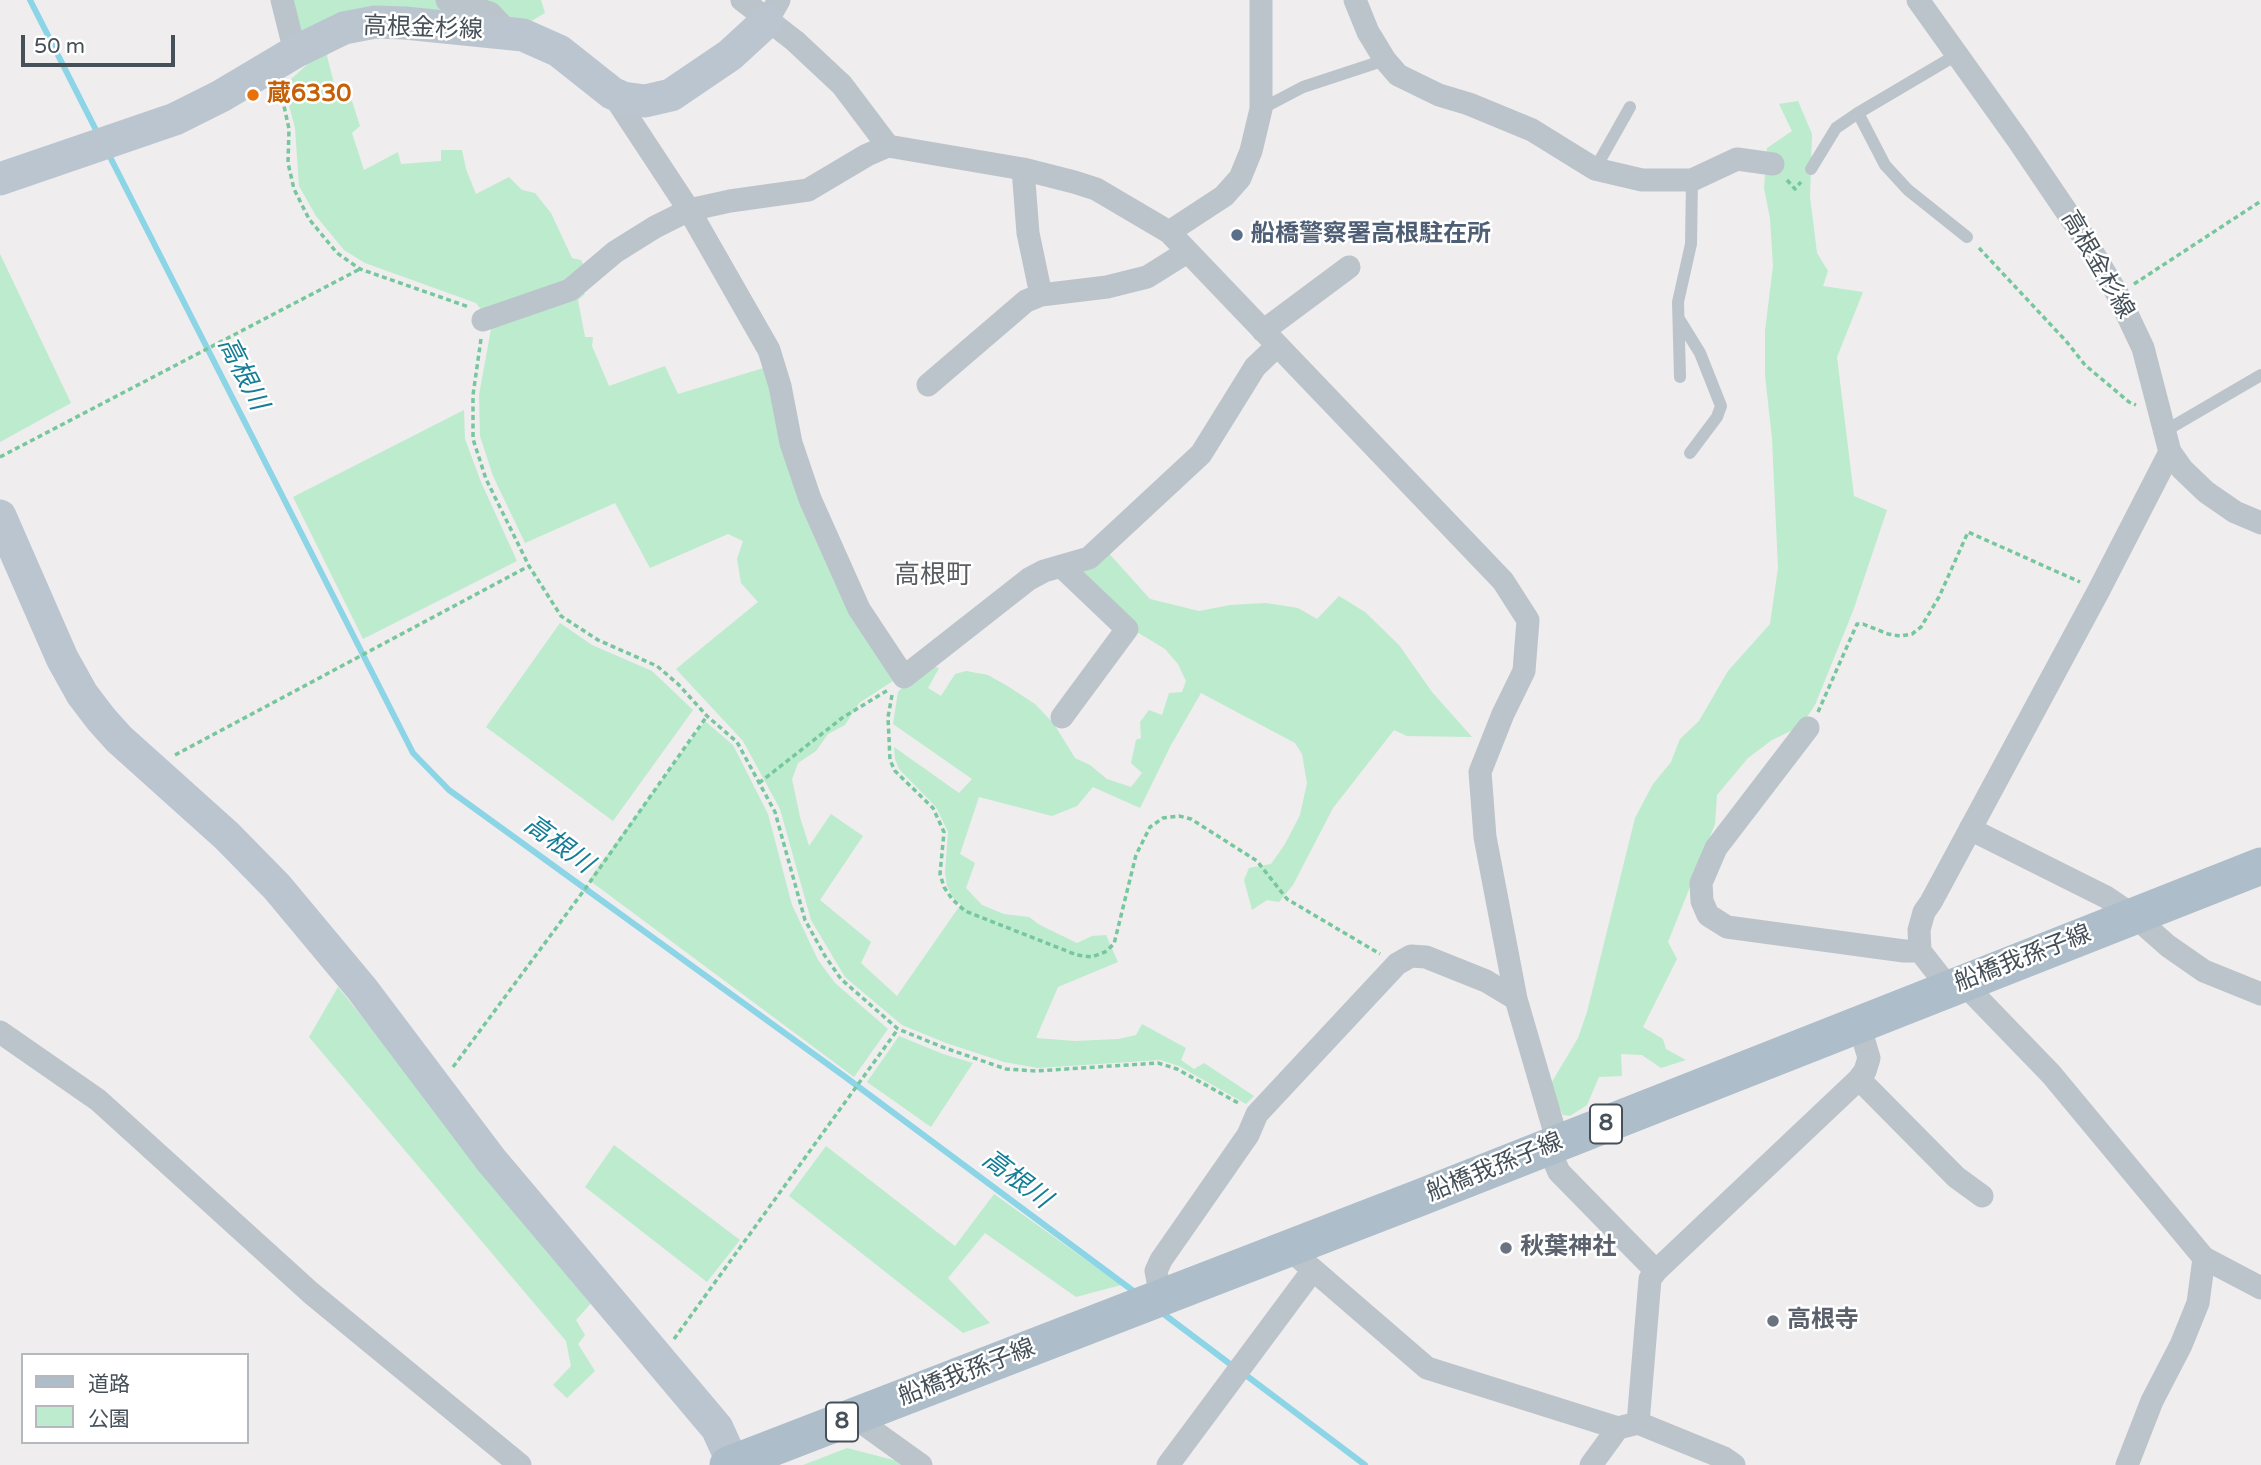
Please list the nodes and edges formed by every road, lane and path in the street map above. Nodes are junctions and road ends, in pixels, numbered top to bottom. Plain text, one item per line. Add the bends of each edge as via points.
1 (282, 0) edge
2 (447, 0) edge
3 (1261, 0) edge
4 (1355, 0) edge
5 (1918, 0) edge
6 (763, 7) edge
7 (509, 33) junction
8 (295, 52) junction
9 (1958, 54) junction
10 (1385, 60) junction
11 (260, 73) junction
12 (612, 93) junction
13 (1630, 107) dead end
14 (1261, 109) junction
15 (1858, 113) junction
16 (888, 146) junction
17 (1773, 164) joint
18 (1023, 169) junction
19 (1595, 169) junction
20 (1811, 169) joint
21 (0, 178) edge
22 (1692, 180) junction
23 (2261, 201) edge
24 (689, 210) junction
25 (1169, 232) junction
26 (1967, 236) joint
27 (1187, 252) junction
28 (1349, 267) dead end
29 (360, 269) junction
30 (1041, 295) junction
31 (2118, 295) junction
32 (1679, 319) junction
33 (484, 320) junction
34 (1270, 338) junction
35 (2261, 375) edge
36 (1680, 377) dead end
37 (928, 385) dead end
38 (2165, 433) junction
39 (1690, 453) dead end
40 (0, 457) edge
41 (0, 516) edge
42 (2261, 523) edge
43 (529, 566) junction
44 (1062, 567) junction
45 (2099, 590) junction
46 (707, 716) junction
47 (1062, 718) dead end
48 (1808, 728) joint
49 (152, 768) junction
50 (759, 783) junction
51 (1970, 829) junction
52 (2261, 866) edge
53 (2134, 916) junction
54 (1920, 951) junction
55 (1397, 964) junction
56 (1956, 985) junction
57 (2261, 994) edge
58 (1516, 999) junction
59 (1859, 1024) junction
60 (898, 1029) junction
61 (0, 1032) edge
62 (1859, 1079) junction
63 (437, 1088) junction
64 (1257, 1114) junction
65 (1553, 1145) junction
66 (1982, 1196) dead end
67 (2204, 1258) junction
68 (1301, 1259) junction
69 (1656, 1271) junction
70 (2261, 1288) edge
71 (1161, 1298) junction
72 (659, 1360) junction
73 (853, 1417) junction
74 (1628, 1426) junction
75 (731, 1464) edge
76 (520, 1465) edge
77 (921, 1465) edge
78 (1168, 1465) edge
79 (1591, 1465) edge
80 (1734, 1465) edge
81 (2127, 1465) edge

1 - 8 street
2 - 7 street via 491,13
3 - 14 street
4 - 10 street
5 - 9 street, 高根金杉線
6 - 12 street, 高根金杉線 via 730,55 671,95 645,101
6 - 16 street via 842,85
7 - 8 street, 高根金杉線 via 374,22 344,28
7 - 12 street, 高根金杉線 via 559,51
8 - 11 street, 高根金杉線
9 - 15 lane
9 - 31 street, 高根金杉線
10 - 14 lane via 1303,87
10 - 19 street via 1416,86 1532,130
11 - 21 street, 高根金杉線 via 175,120
11 - 29 path via 284,106 288,163 309,219 337,253
12 - 24 street
13 - 19 lane
14 - 25 street via 1240,178 1224,196
15 - 20 lane via 1836,128
15 - 26 lane via 1885,165 1908,190
16 - 18 street
16 - 24 street via 808,190
17 - 20 path via 1795,188
17 - 22 street via 1737,159
18 - 25 street via 1096,189
18 - 30 street via 1028,233
19 - 22 street via 1642,180
22 - 32 lane via 1691,244 1678,302
23 - 31 path
24 - 33 street via 615,252 570,290
24 - 44 street via 769,350 810,499 859,609 904,677 1029,579
25 - 27 street
26 - 38 path via 2085,365
27 - 30 street via 1147,277
27 - 34 street
28 - 34 street
29 - 33 path via 470,307
29 - 40 path
30 - 37 street via 1026,301
31 - 38 street, 高根金杉線 via 2143,348
32 - 36 lane
32 - 39 lane via 1700,353 1721,406
33 - 43 path via 473,395 473,439 486,479
34 - 44 street via 1201,454 1089,558
34 - 58 street via 1503,581 1528,620 1524,671 1480,772 1485,837
35 - 38 lane
38 - 42 street, 高根金杉線 via 2182,469 2206,492
38 - 45 street
41 - 49 street via 82,694 119,739
43 - 46 path via 561,616 598,640 657,666
43 - 49 path
44 - 47 street via 1127,629
45 - 48 path via 1968,531 1921,627 1900,636 1857,624
45 - 51 street
46 - 50 path via 737,742
46 - 63 path
48 - 54 street via 1716,848 1701,883 1708,915 1727,927
49 - 63 street via 277,887
50 - 55 path via 842,718 894,686 888,717 890,760 895,771 933,808 944,832 940,874 944,887 965,911 1077,955 1092,957 1105,952 1114,944 1136,855 1150,827 1163,818 1179,816 1257,861 1287,899
50 - 60 path via 775,812 805,920 825,956 842,979
51 - 53 street via 2106,897
51 - 54 street via 1924,912
52 - 53 main road, 船橋我孫子線 / 8
53 - 56 main road, 船橋我孫子線 / 8
53 - 57 street via 2204,971
54 - 56 street
55 - 58 street via 1410,956 1426,957 1486,981
55 - 64 street
56 - 59 main road, 船橋我孫子線 / 8
56 - 67 street via 2051,1074
58 - 65 street
59 - 62 street via 1869,1058
59 - 65 main road, 船橋我孫子線 / 8
60 - 64 path via 1006,1069 1158,1063
60 - 72 path
61 - 76 street via 98,1100 311,1293
62 - 66 street via 1956,1178
62 - 69 street
63 - 72 street via 491,1160
64 - 71 street via 1248,1135 1161,1260 1156,1271
65 - 68 main road, 船橋我孫子線 / 8
65 - 69 street via 1559,1172
67 - 70 street
67 - 81 street via 2198,1303
68 - 71 main road, 船橋我孫子線 / 8
68 - 74 street via 1427,1368
68 - 78 street via 1239,1370
69 - 74 street via 1650,1279
71 - 73 main road, 船橋我孫子線 / 8
72 - 75 street via 717,1428
73 - 75 main road, 船橋我孫子線 / 8
73 - 77 street
74 - 79 street
74 - 80 street

